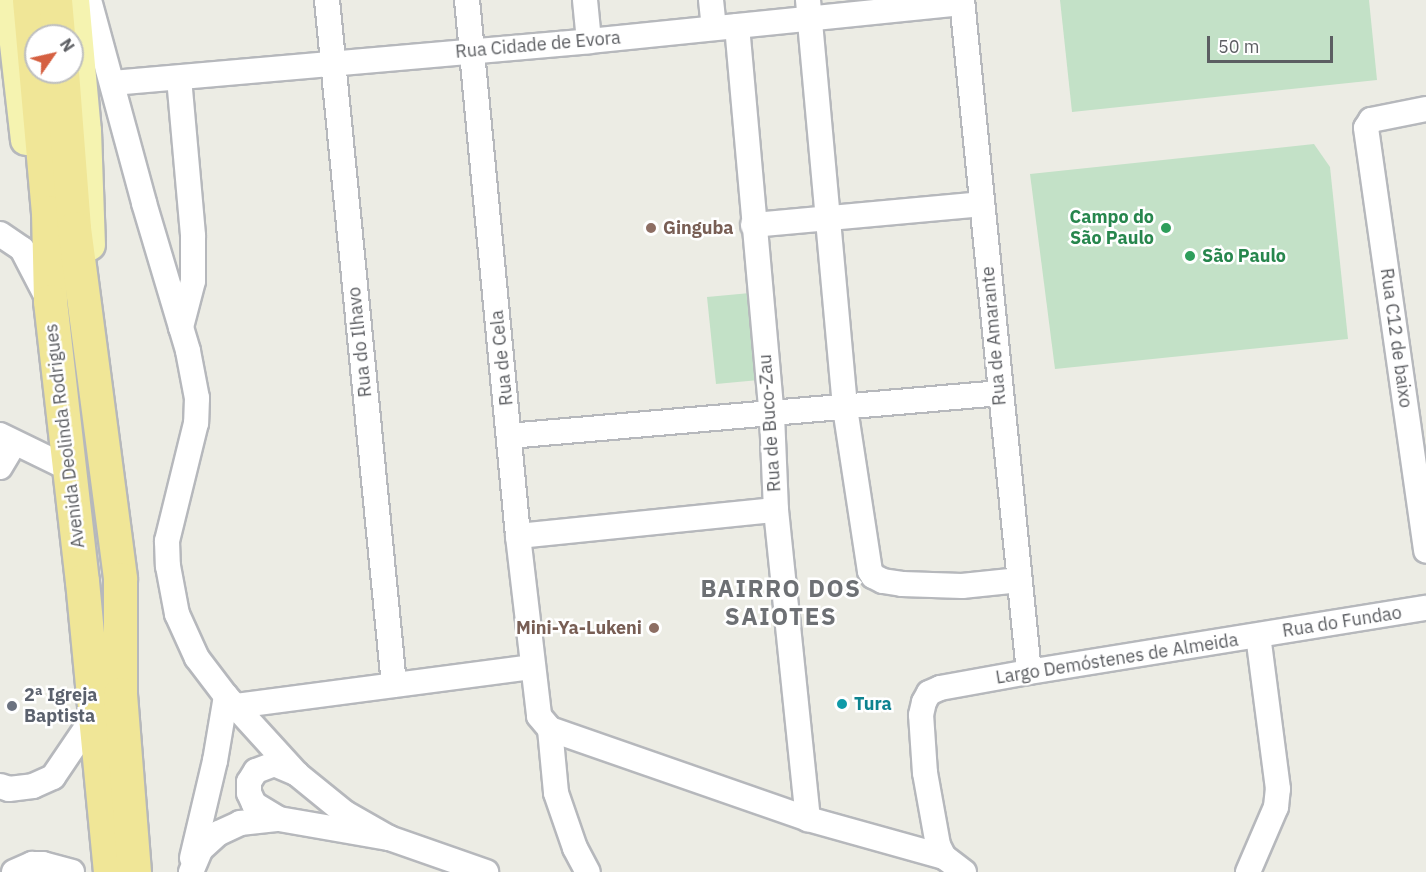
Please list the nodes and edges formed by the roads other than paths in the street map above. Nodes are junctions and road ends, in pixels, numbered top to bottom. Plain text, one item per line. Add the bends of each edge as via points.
1 (10, 0) edge
2 (29, 0) edge
3 (55, 0) edge
4 (74, 0) edge
5 (90, 0) edge
6 (327, 0) edge
7 (467, 0) edge
8 (585, 0) edge
9 (711, 0) edge
10 (962, 1) edge
11 (809, 9) edge
12 (57, 24) edge
13 (726, 26) junction
14 (589, 41) junction
15 (471, 51) junction
16 (333, 64) junction
17 (179, 78) junction
18 (113, 83) junction
19 (63, 84) edge
20 (1426, 109) edge
21 (982, 204) junction
22 (826, 218) junction
23 (753, 225) junction
24 (0, 234) edge
25 (50, 301) junction
26 (83, 302) junction
27 (181, 327) junction
28 (999, 393) junction
29 (845, 408) junction
30 (772, 414) junction
31 (509, 436) junction
32 (7, 440) edge
33 (0, 467) edge
34 (68, 468) junction
35 (776, 510) junction
36 (518, 536) junction
37 (1426, 551) edge
38 (1020, 580) junction
39 (1426, 608) edge
40 (1258, 636) junction
41 (532, 667) junction
42 (1029, 672) junction
43 (394, 685) junction
44 (230, 701) junction
45 (95, 715) junction
46 (545, 722) junction
47 (297, 774) junction
48 (0, 786) edge
49 (279, 819) junction
50 (808, 819) junction
51 (389, 838) junction
52 (944, 857) junction
53 (14, 872) edge
54 (72, 872) edge
55 (110, 872) edge
56 (134, 872) edge
57 (191, 872) edge
58 (486, 872) edge
59 (588, 872) edge
60 (964, 872) edge
61 (1248, 872) edge

1 - 25 main road via 37,235
2 - 25 highway, Avenida Deolinda Rodrigues via 48,212
3 - 12 highway
4 - 26 main road via 86,131 90,241
5 - 18 street
6 - 16 street, Rua do Ilhavo
7 - 15 street, Rua de Cela
8 - 14 street
9 - 13 street, Rua de Buco-Zau
10 - 11 street, Rua Cidade de Evora
10 - 21 street, Rua de Amarante
11 - 13 street, Rua Cidade de Evora
11 - 22 street
13 - 14 street, Rua Cidade de Evora
13 - 23 street, Rua de Buco-Zau
14 - 15 street, Rua Cidade de Evora
15 - 16 street, Rua Cidade de Evora
15 - 31 street, Rua de Cela
16 - 17 street, Rua Cidade de Evora
16 - 43 street, Rua do Ilhavo
17 - 18 street, Rua Cidade de Evora
17 - 27 street via 193,236 193,281
18 - 27 street
19 - 26 highway, Avenida Deolinda Rodrigues
20 - 37 street, Rua C12 de baixo via 1367,124
21 - 22 street
21 - 28 street, Rua de Amarante
22 - 23 street
22 - 29 street
23 - 30 street, Rua de Buco-Zau
24 - 25 street via 22,249
25 - 34 highway, Avenida Deolinda Rodrigues
26 - 56 highway, Avenida Deolinda Rodrigues via 120,579 120,694
27 - 44 street via 197,398 196,423 171,518 168,566 177,614 186,637
28 - 29 street
28 - 38 street, Rua de Amarante
29 - 30 street
29 - 38 street via 867,562 873,576 914,585 962,586
30 - 31 street
30 - 35 street, Rua de Buco-Zau
31 - 36 street, Rua de Cela
32 - 33 street
32 - 34 street
34 - 45 highway, Avenida Deolinda Rodrigues
35 - 36 street
35 - 50 street, Rua de Buco-Zau
36 - 41 street, Rua de Cela
38 - 42 street, Rua de Amarante
39 - 40 street, Rua do Fundao
40 - 42 street, Largo Demóstenes de Almeida
40 - 61 street, Largo Demóstenes de Almeida via 1278,789 1276,807
41 - 43 street
41 - 46 street, Rua de Cela
42 - 52 street, Largo Demóstenes de Almeida via 940,688 929,693 924,702 921,715 925,773 938,845
43 - 44 street
44 - 47 street
44 - 57 street via 193,849
45 - 48 street via 52,777 33,786
45 - 55 highway, Avenida Deolinda Rodrigues
46 - 50 street
46 - 59 street, Rua de Cela via 556,793 575,848
47 - 49 street via 274,764 256,771 249,783 254,804
47 - 51 street via 345,813
49 - 51 street
49 - 57 street via 240,823 219,832 201,849
50 - 52 street
51 - 58 street
52 - 60 street
53 - 54 street via 32,864

